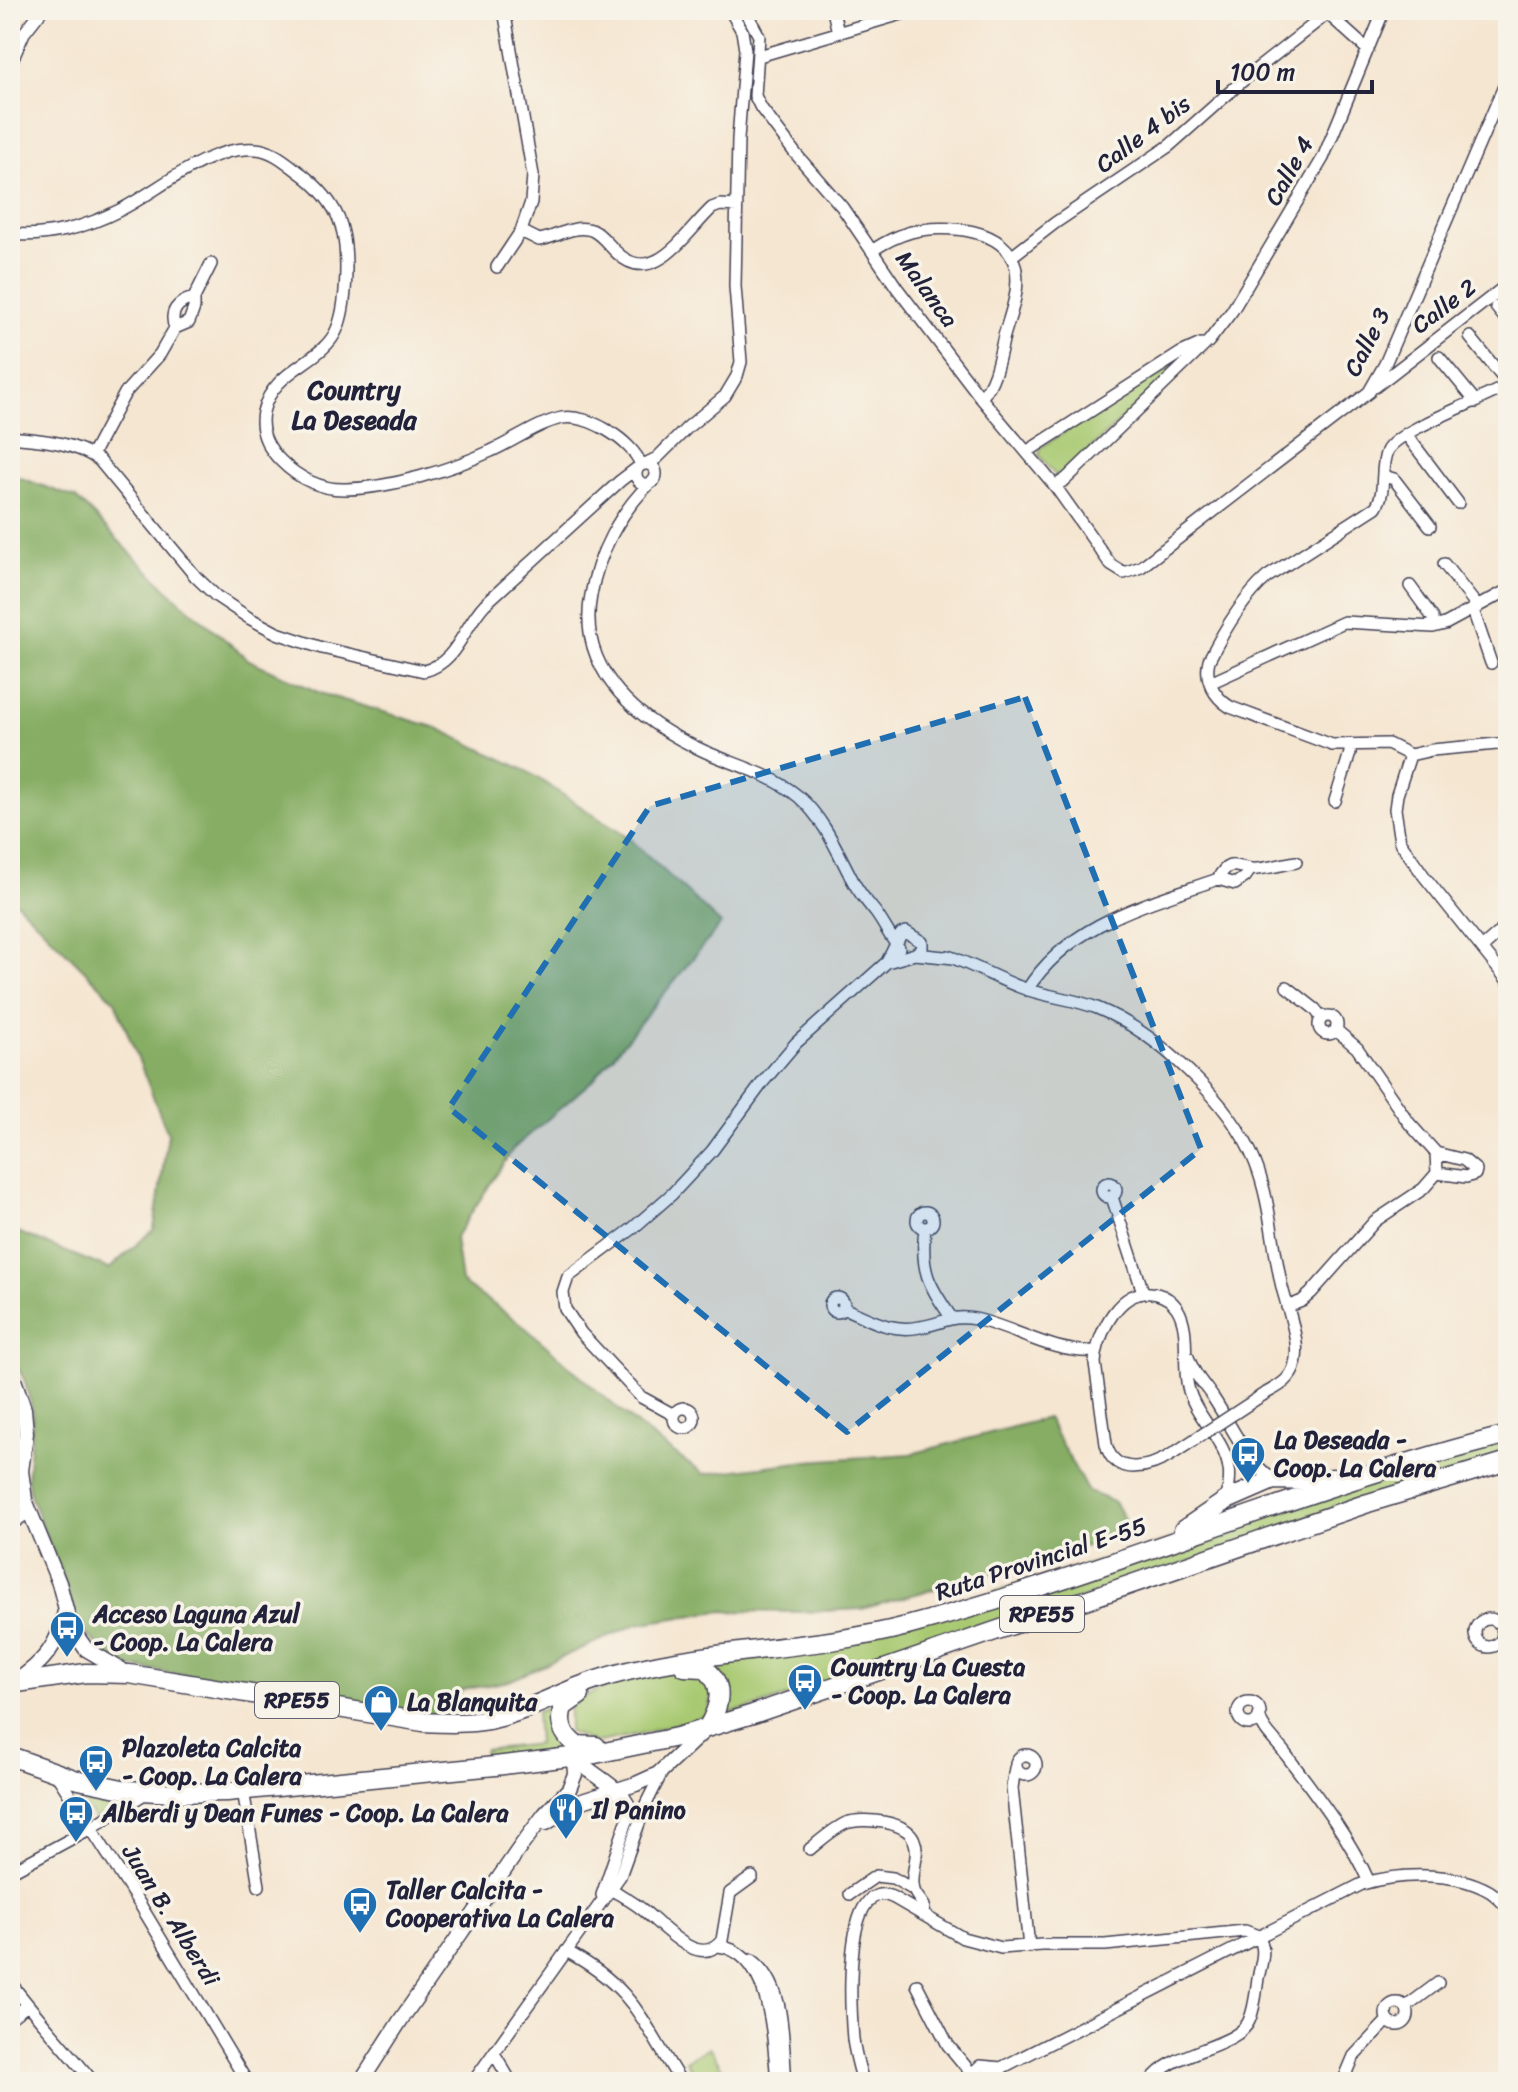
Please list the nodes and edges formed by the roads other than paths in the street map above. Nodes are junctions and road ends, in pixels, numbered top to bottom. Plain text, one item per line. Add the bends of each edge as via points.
1 (42, 10) edge
2 (504, 10) edge
3 (730, 10) edge
4 (745, 10) edge
5 (833, 10) edge
6 (915, 10) edge
7 (1370, 10) edge
8 (1330, 12) edge
9 (1382, 14) edge
10 (838, 33) junction
11 (1368, 50) junction
12 (759, 56) junction
13 (10, 65) edge
14 (1508, 77) edge
15 (737, 206) junction
16 (521, 231) junction
17 (10, 234) edge
18 (873, 250) junction
19 (1011, 257) junction
20 (211, 264) dead end
21 (497, 267) dead end
22 (1508, 284) edge
23 (194, 298) junction
24 (1496, 307) dead end
25 (1508, 322) edge
26 (175, 328) junction
27 (1470, 337) dead end
28 (1209, 341) junction
29 (1393, 344) junction
30 (1413, 357) junction
31 (1439, 357) dead end
32 (1508, 384) edge
33 (1369, 392) junction
34 (981, 398) junction
35 (1476, 402) junction
36 (1406, 434) junction
37 (10, 437) edge
38 (671, 444) junction
39 (1028, 451) junction
40 (92, 455) junction
41 (641, 473) junction
42 (1383, 476) junction
43 (1055, 486) junction
44 (1458, 503) dead end
45 (1430, 526) dead end
46 (1444, 564) dead end
47 (1124, 573) joint
48 (1410, 586) dead end
49 (1508, 590) edge
50 (1475, 608) junction
51 (1433, 627) junction
52 (1491, 663) dead end
53 (1210, 683) junction
54 (1508, 743) edge
55 (1350, 744) junction
56 (1410, 755) junction
57 (1335, 801) dead end
58 (1296, 862) dead end
59 (1250, 870) junction
60 (1218, 879) junction
61 (874, 911) junction
62 (1508, 925) edge
63 (906, 932) junction
64 (922, 942) junction
65 (896, 944) junction
66 (1483, 947) junction
67 (915, 954) junction
68 (954, 958) junction
69 (887, 962) junction
70 (1508, 981) edge
71 (1287, 987) dead end
72 (1027, 990) junction
73 (1436, 1153) junction
74 (1437, 1173) junction
75 (1112, 1197) dead end
76 (925, 1228) dead end
77 (1143, 1292) junction
78 (1287, 1307) junction
79 (843, 1308) dead end
80 (951, 1317) junction
81 (1184, 1347) junction
82 (1095, 1351) junction
83 (10, 1368) edge
84 (1212, 1396) junction
85 (1194, 1404) junction
86 (674, 1415) dead end
87 (1508, 1435) edge
88 (1470, 1445) junction
89 (1508, 1461) edge
90 (1273, 1480) junction
91 (1227, 1500) junction
92 (29, 1512) junction
93 (10, 1525) edge
94 (1025, 1590) junction
95 (65, 1610) junction
96 (652, 1665) junction
97 (129, 1674) junction
98 (588, 1683) junction
99 (12, 1684) edge
100 (1258, 1722) dead end
101 (707, 1728) junction
102 (562, 1730) junction
103 (617, 1750) junction
104 (10, 1756) edge
105 (570, 1757) junction
106 (665, 1767) junction
107 (54, 1772) junction
108 (1019, 1772) dead end
109 (243, 1790) junction
110 (616, 1790) junction
111 (147, 1792) junction
112 (636, 1814) junction
113 (91, 1828) junction
114 (530, 1835) junction
115 (810, 1849) dead end
116 (10, 1872) edge
117 (752, 1877) dead end
118 (1369, 1882) junction
119 (259, 1886) dead end
120 (611, 1889) junction
121 (914, 1890) junction
122 (850, 1894) dead end
123 (1494, 1894) junction
124 (1508, 1898) edge
125 (600, 1903) junction
126 (1508, 1908) edge
127 (923, 1915) junction
128 (1258, 1936) junction
129 (718, 1946) junction
130 (1029, 1947) junction
131 (566, 1951) junction
132 (742, 1953) junction
133 (10, 1982) edge
134 (1438, 1983) dead end
135 (917, 1985) dead end
136 (775, 1996) junction
137 (26, 2006) junction
138 (10, 2018) edge
139 (494, 2053) junction
140 (995, 2074) edge
141 (978, 2076) edge
142 (93, 2082) edge
143 (247, 2082) edge
144 (361, 2082) edge
145 (473, 2082) edge
146 (511, 2082) edge
147 (681, 2082) edge
148 (777, 2082) edge
149 (786, 2082) edge
150 (793, 2082) edge
151 (863, 2082) edge
152 (1150, 2082) edge
153 (1343, 2082) edge

1 - 13 street
2 - 16 street via 533,175
3 - 15 street via 745,50
4 - 12 street, Malanca via 759,36
5 - 10 street
6 - 10 street
7 - 9 street
8 - 11 street
8 - 19 street, Calle 4 bis via 1169,146
9 - 11 street, Calle 4
10 - 12 street
11 - 28 street, Calle 4 via 1312,179
12 - 18 street, Malanca via 757,102
14 - 29 street, Calle 3
15 - 16 street via 712,208 661,259 645,265 629,264 592,230 539,240
15 - 38 street via 735,286 741,362 725,396
16 - 21 street
17 - 41 street via 47,235 114,212 218,155 243,149 270,152 326,197 341,223 346,252 337,330 282,379 263,410 267,443 291,471 342,489 388,483 466,461 550,423 582,418 636,455
18 - 19 street via 895,237 942,230 989,237
18 - 34 street, Malanca
19 - 34 street via 1015,296 991,386
20 - 23 street
22 - 30 street, Calle 2
23 - 26 street via 189,322
23 - 26 street via 173,312
24 - 25 street
26 - 40 street via 125,393
27 - 32 street
28 - 39 street, Calle 4 via 1181,353
28 - 43 street, Calle 4
29 - 30 street
29 - 33 street, Calle 3
30 - 33 street, Calle 2
31 - 35 street
32 - 35 street
33 - 47 street, Calle 3 via 1141,567
34 - 39 street, Malanca
35 - 36 street
36 - 42 street via 1387,451
36 - 44 street
37 - 40 street via 58,442
38 - 41 street
38 - 41 street via 656,472 653,466
39 - 43 street, Malanca
40 - 41 street via 196,577 249,618 322,648 424,671 449,659 485,604 620,481
41 - 61 street via 592,590 588,617 599,665 631,706 665,731 768,777 797,796 818,817
42 - 45 street via 1394,479
42 - 53 street via 1381,500 1371,512 1267,577 1245,599 1209,660
43 - 47 street, Malanca via 1111,565
46 - 50 street
48 - 51 street via 1433,618
49 - 50 street
50 - 51 street
50 - 52 street
51 - 53 street via 1344,622
53 - 55 street via 1230,707 1332,745
54 - 56 street
55 - 56 street via 1388,744
55 - 57 street
56 - 66 street via 1397,795 1397,834
58 - 59 street
59 - 60 street via 1235,884
59 - 60 street via 1231,866
60 - 72 street via 1105,921 1049,963
61 - 63 street
61 - 65 street
62 - 66 street
63 - 64 street
63 - 65 street
64 - 67 street
64 - 68 street
65 - 67 street
65 - 69 street
66 - 70 street
67 - 68 street
67 - 69 street
68 - 72 street
69 - 86 street via 796,1043 672,1194 568,1277 565,1309 581,1333 641,1397
71 - 73 street via 1322,1018 1322,1033 1336,1030 1357,1048
72 - 78 street via 1087,1005 1128,1024 1180,1065 1220,1107 1246,1143 1261,1179
73 - 74 street
73 - 74 street via 1464,1160 1476,1170 1466,1177
74 - 78 street via 1423,1189 1375,1221 1311,1293
75 - 77 street
76 - 80 street via 925,1273
77 - 81 street via 1163,1296 1176,1307
77 - 82 street via 1115,1311
78 - 82 street, bridge via 1296,1346 1295,1367 1285,1382 1158,1463 1139,1468 1111,1457 1106,1444
79 - 80 street via 888,1328 923,1327
80 - 82 street via 997,1325 1073,1351
81 - 84 street via 1196,1377
81 - 85 street
83 - 92 street via 24,1409 21,1471
84 - 85 street via 1199,1394
84 - 90 street via 1254,1464
85 - 91 street via 1227,1461
87 - 88 main road, Ruta Provincial E-55 / RPE55
88 - 90 main road, RPE55 via 1428,1448 1315,1481
88 - 94 main road, Ruta Provincial E-55 / RPE55
89 - 101 main road, RPE55 via 1381,1499
90 - 91 main road, RPE55
91 - 94 main road, RPE55 via 1189,1528
92 - 93 street
92 - 95 street
94 - 96 main road, Ruta Provincial E-55 / RPE55 via 842,1640
95 - 97 street via 80,1643
95 - 99 street via 59,1638 48,1655
96 - 98 main road, Ruta Provincial E-55 / RPE55
96 - 101 main road via 669,1670 700,1666 713,1675 719,1699
97 - 98 main road, RPE55 via 438,1723 489,1720
97 - 99 main road, RPE55 via 86,1673
98 - 102 main road, RPE55 via 587,1692 563,1707
100 - 118 street via 1327,1813
101 - 103 main road, RPE55
101 - 106 street
102 - 103 main road, RPE55 via 580,1746
102 - 105 main road
103 - 105 main road, RPE55
104 - 107 main road, RPE55
105 - 109 main road, RPE55
105 - 110 street
105 - 114 street via 576,1767 572,1783
106 - 110 street
106 - 112 street
107 - 111 main road, RPE55
107 - 113 street, Juan B. Alberdi
108 - 130 street via 1012,1788
109 - 111 main road, RPE55
109 - 119 street
110 - 112 street
110 - 114 street via 571,1806
111 - 113 street
112 - 120 street via 620,1876
112 - 125 street
113 - 116 street
113 - 143 street, Juan B. Alberdi
114 - 144 street
115 - 121 street via 851,1821 898,1825 911,1834 916,1846
117 - 129 street via 730,1893
118 - 123 street via 1454,1878
118 - 128 street
120 - 125 street
120 - 129 street via 688,1947
121 - 122 street via 893,1878 876,1876
121 - 127 street
123 - 124 street
123 - 126 street
125 - 131 street
127 - 130 street via 974,1943
127 - 151 street via 888,1896 876,1896 864,1907 851,1973 854,2042
128 - 130 street via 1245,1931
128 - 140 street
128 - 152 street via 1263,1948 1248,2024 1230,2038 1175,2061
129 - 132 street
131 - 139 street
131 - 147 street via 608,1977 632,2001
132 - 136 street via 768,1974
132 - 148 street via 757,1972 768,2009
133 - 137 street
134 - 153 street via 1406,2007 1392,2004 1388,2020 1354,2056
135 - 141 street via 948,2045
136 - 149 street
136 - 150 street via 786,2015
137 - 138 street
137 - 142 street
139 - 145 street
139 - 146 street
140 - 141 street via 983,2065

